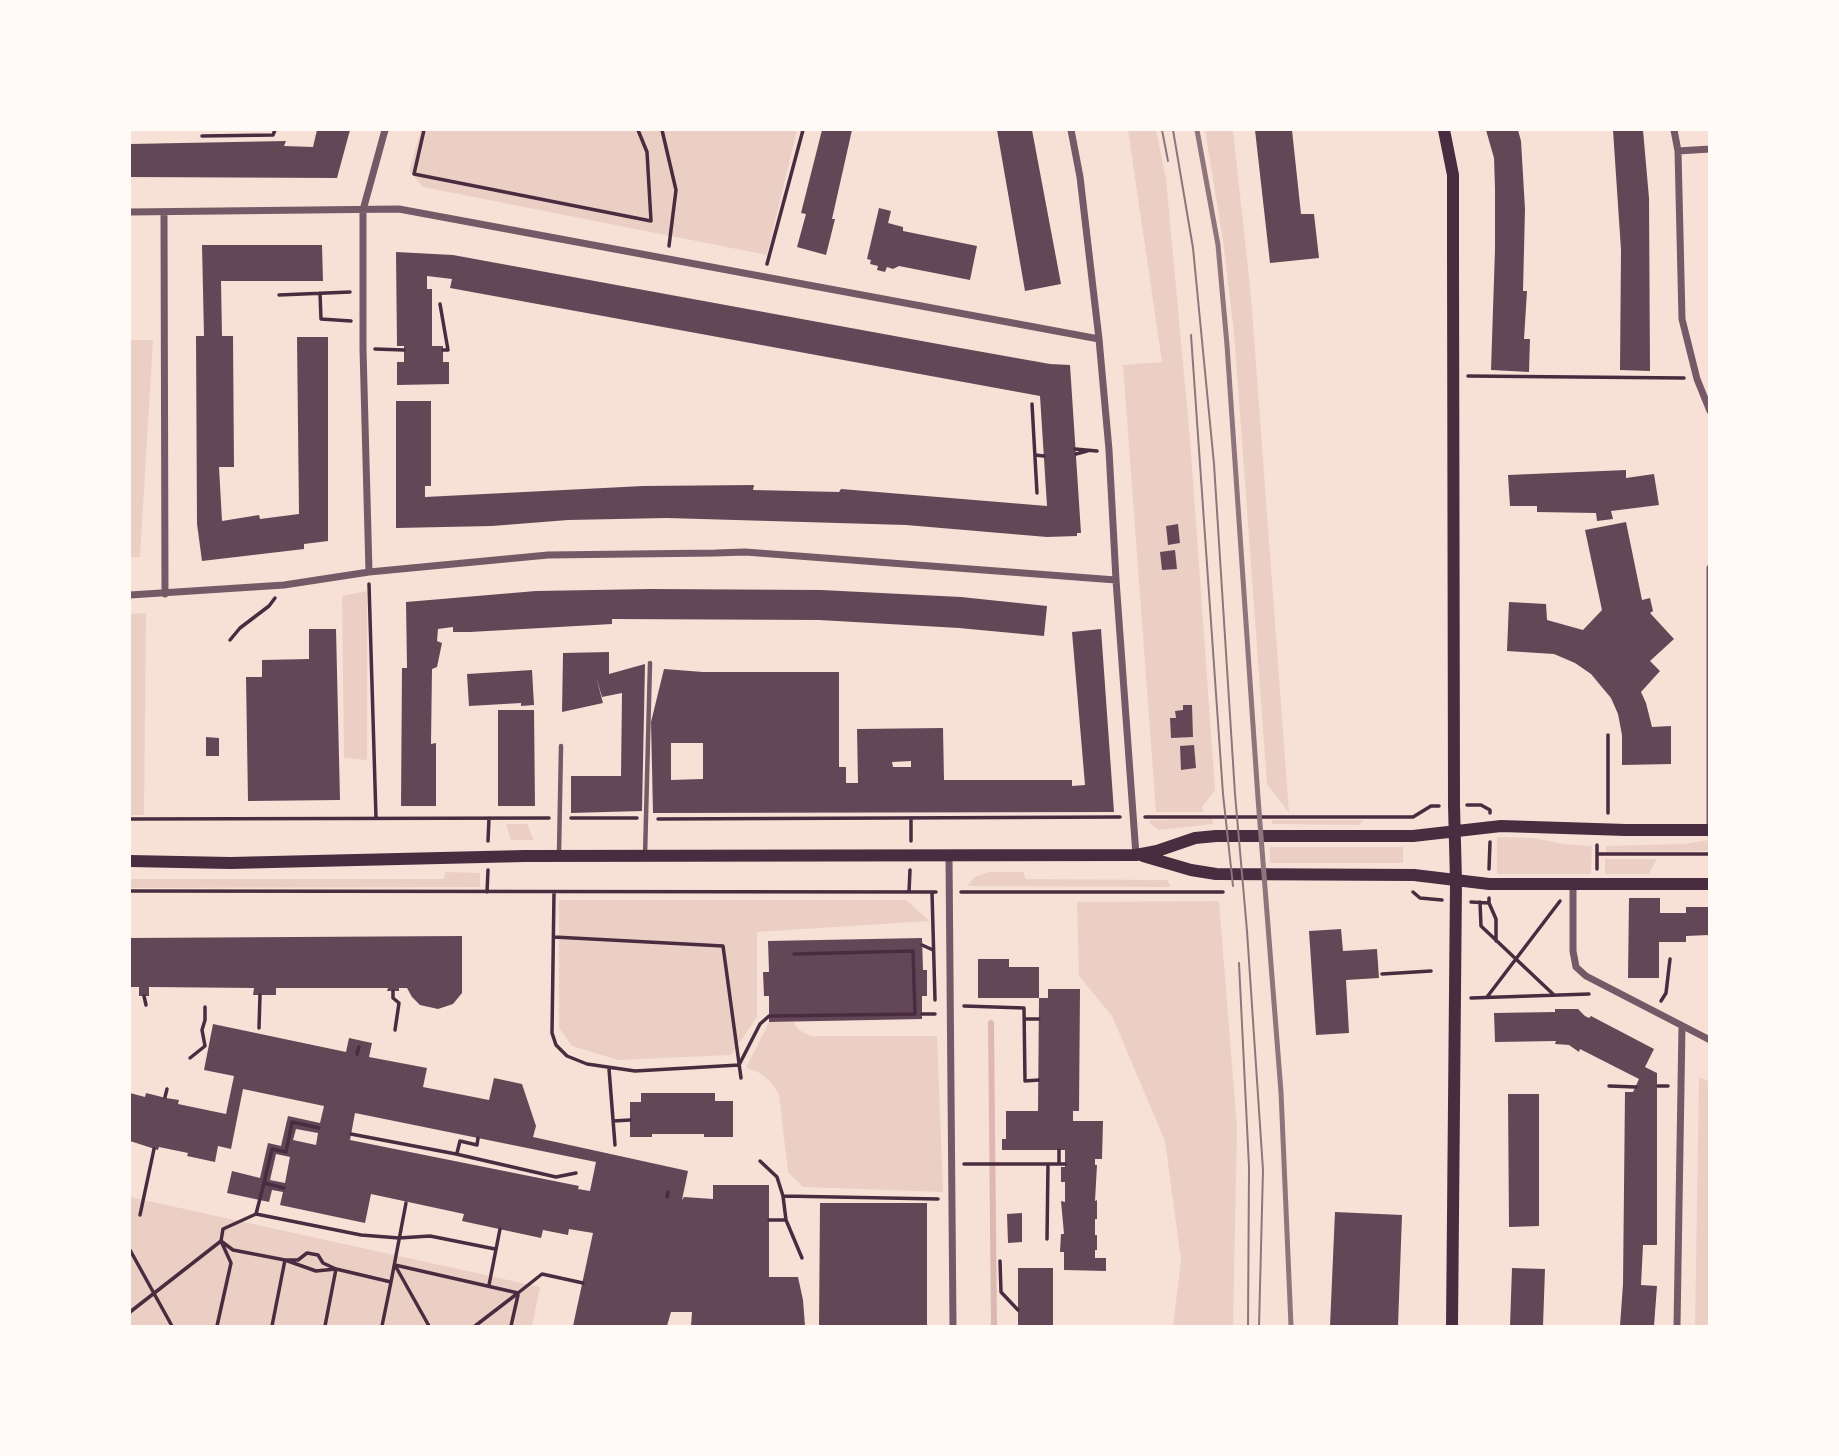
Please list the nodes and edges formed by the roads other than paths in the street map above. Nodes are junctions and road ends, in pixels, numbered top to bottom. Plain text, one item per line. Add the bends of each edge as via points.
1 (385, 130) edge
2 (1071, 130) edge
3 (1444, 130) edge
4 (1674, 130) edge
5 (1710, 149) edge
6 (1678, 151) junction
7 (363, 211) junction
8 (130, 212) edge
9 (164, 213) junction
10 (1099, 339) junction
11 (1710, 411) edge
12 (1710, 568) edge
13 (369, 572) junction
14 (1116, 580) junction
15 (165, 594) junction
16 (130, 595) edge
17 (650, 663) dead end
18 (561, 746) dead end
19 (1710, 827) edge
20 (1455, 832) junction
21 (1136, 855) junction
22 (559, 857) junction
23 (645, 857) junction
24 (949, 857) junction
25 (130, 860) edge
26 (1456, 881) junction
27 (1573, 884) junction
28 (1710, 884) edge
29 (1682, 1026) junction
30 (1710, 1040) edge
31 (953, 1326) edge
32 (1452, 1326) edge
33 (1677, 1326) edge

1 - 7 street
2 - 10 street
3 - 20 main road via 1453,175
4 - 6 street
5 - 6 street
6 - 11 street via 1682,318
7 - 9 street
7 - 10 street via 399,209
7 - 13 street
8 - 9 street
9 - 15 street
10 - 14 street
12 - 19 street
13 - 14 street via 548,555 745,552
13 - 15 street via 284,585
14 - 21 street
15 - 16 street
17 - 23 lane
18 - 22 lane
19 - 20 main road via 1490,826
20 - 21 main road via 1216,836
20 - 26 main road
21 - 24 main road
21 - 26 main road via 1216,874 1414,876
22 - 23 main road
22 - 25 main road via 230,863
23 - 24 main road
24 - 31 street
26 - 27 main road
26 - 32 main road
27 - 28 main road
27 - 29 street via 1577,967
29 - 30 street
29 - 33 street

